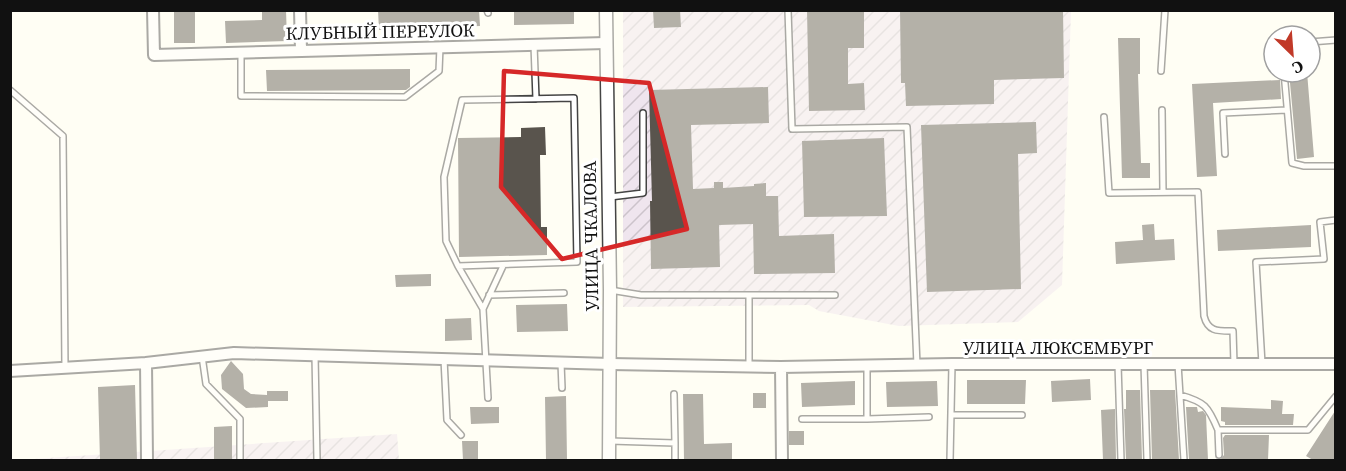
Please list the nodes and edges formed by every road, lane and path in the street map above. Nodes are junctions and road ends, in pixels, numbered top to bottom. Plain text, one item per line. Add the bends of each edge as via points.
1 (153, 10) edge
2 (300, 10) edge
3 (606, 10) edge
4 (788, 10) edge
5 (1165, 10) edge
6 (606, 43) junction
7 (534, 45) junction
8 (440, 47) junction
9 (301, 51) junction
10 (241, 52) junction
11 (1161, 70) dead end
12 (1285, 84) edge
13 (10, 90) edge
14 (536, 99) junction
15 (1287, 110) junction
16 (1162, 111) dead end
17 (644, 113) dead end
18 (1104, 117) dead end
19 (1225, 154) dead end
20 (1335, 166) edge
21 (1163, 192) junction
22 (609, 197) junction
23 (1335, 220) edge
24 (458, 266) junction
25 (503, 266) junction
26 (610, 290) junction
27 (564, 293) dead end
28 (489, 295) junction
29 (749, 295) junction
30 (835, 295) dead end
31 (483, 309) junction
32 (315, 355) junction
33 (202, 356) junction
34 (444, 359) junction
35 (487, 360) junction
36 (146, 363) junction
37 (561, 363) junction
38 (611, 364) junction
39 (952, 364) junction
40 (1118, 364) junction
41 (1144, 364) junction
42 (1178, 364) junction
43 (1234, 364) junction
44 (1262, 364) junction
45 (1335, 364) edge
46 (867, 365) junction
47 (917, 365) junction
48 (749, 366) junction
49 (781, 367) junction
50 (65, 368) junction
51 (10, 371) edge
52 (562, 388) dead end
53 (674, 394) dead end
54 (1180, 395) junction
55 (1335, 396) edge
56 (488, 398) dead end
57 (951, 415) junction
58 (1022, 415) dead end
59 (929, 417) dead end
60 (867, 419) junction
61 (802, 420) dead end
62 (1218, 430) junction
63 (461, 435) dead end
64 (610, 441) junction
65 (675, 443) junction
66 (1219, 455) dead end
67 (147, 460) edge
68 (240, 460) edge
69 (317, 460) edge
70 (609, 460) edge
71 (675, 460) edge
72 (782, 460) edge
73 (950, 460) edge
74 (1121, 460) edge
75 (1147, 460) edge
76 (1184, 460) edge

1 - 10 street, КЛУБНЫЙ ПЕРЕУЛОК via 154,55
2 - 9 street
3 - 6 street, УЛИЦА ЧКАЛОВА
4 - 47 lane via 792,129 907,127
5 - 11 lane
6 - 7 street, КЛУБНЫЙ ПЕРЕУЛОК
6 - 22 street, УЛИЦА ЧКАЛОВА
7 - 8 street, КЛУБНЫЙ ПЕРЕУЛОК
7 - 14 lane
8 - 9 street, КЛУБНЫЙ ПЕРЕУЛОК
8 - 10 lane via 439,71 405,97 241,96
9 - 10 street, КЛУБНЫЙ ПЕРЕУЛОК
12 - 15 lane
13 - 50 lane via 63,136
14 - 24 lane via 462,100 444,177 446,241
14 - 25 lane via 574,98 577,262
15 - 19 lane via 1223,113
15 - 20 lane via 1292,163
16 - 21 lane
17 - 22 lane via 643,193
18 - 21 lane via 1109,193
21 - 43 lane via 1198,192 1204,316 1210,329 1233,331
22 - 26 street, УЛИЦА ЧКАЛОВА
23 - 44 lane via 1320,222 1324,259 1256,262
24 - 25 lane
24 - 31 lane
25 - 28 lane
26 - 29 lane via 641,295
26 - 38 street, УЛИЦА ЧКАЛОВА
27 - 28 lane
28 - 31 lane
29 - 30 lane
29 - 48 lane
31 - 35 lane
32 - 33 street, УЛИЦА ЛЮКСЕМБУРГ via 234,352
32 - 34 street, УЛИЦА ЛЮКСЕМБУРГ
32 - 69 lane
33 - 36 street, УЛИЦА ЛЮКСЕМБУРГ
33 - 68 lane via 206,384 240,419
34 - 35 street, УЛИЦА ЛЮКСЕМБУРГ
34 - 63 lane via 447,420
35 - 37 street, УЛИЦА ЛЮКСЕМБУРГ
35 - 56 lane
36 - 50 street, УЛИЦА ЛЮКСЕМБУРГ
36 - 67 street
37 - 38 street, УЛИЦА ЛЮКСЕМБУРГ
37 - 52 lane
38 - 48 street, УЛИЦА ЛЮКСЕМБУРГ
38 - 64 street, УЛИЦА ЧКАЛОВА
39 - 40 street, УЛИЦА ЛЮКСЕМБУРГ
39 - 47 street, УЛИЦА ЛЮКСЕМБУРГ
39 - 57 lane
40 - 41 street, УЛИЦА ЛЮКСЕМБУРГ
40 - 74 lane
41 - 42 street, УЛИЦА ЛЮКСЕМБУРГ
41 - 75 lane
42 - 43 street, УЛИЦА ЛЮКСЕМБУРГ
42 - 54 lane
43 - 44 street, УЛИЦА ЛЮКСЕМБУРГ
44 - 45 street, УЛИЦА ЛЮКСЕМБУРГ
46 - 47 street, УЛИЦА ЛЮКСЕМБУРГ
46 - 49 street, УЛИЦА ЛЮКСЕМБУРГ
46 - 60 lane
48 - 49 street, УЛИЦА ЛЮКСЕМБУРГ
49 - 72 street
50 - 51 street, УЛИЦА ЛЮКСЕМБУРГ
53 - 65 lane
54 - 62 lane via 1198,400 1206,407
54 - 76 lane
55 - 62 lane via 1308,430
57 - 58 lane
57 - 73 lane
59 - 60 lane
60 - 61 lane
62 - 66 lane
64 - 65 lane
64 - 70 street, УЛИЦА ЧКАЛОВА
65 - 71 lane

